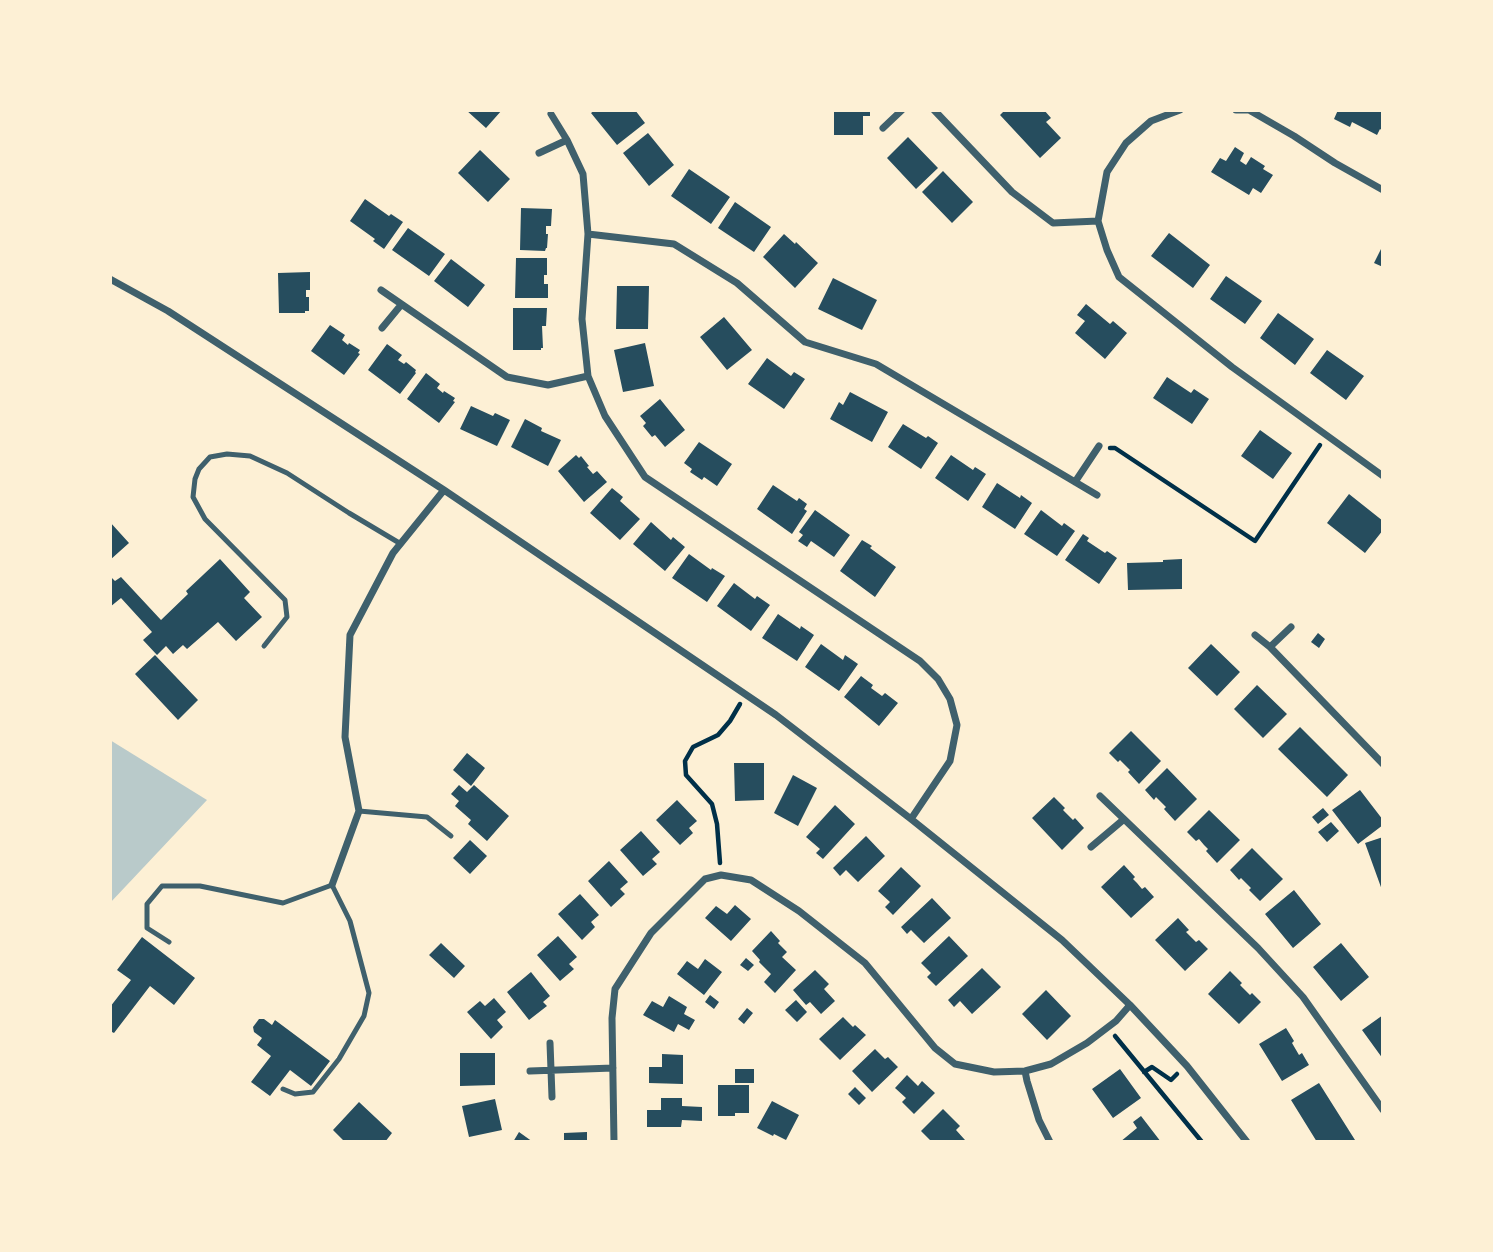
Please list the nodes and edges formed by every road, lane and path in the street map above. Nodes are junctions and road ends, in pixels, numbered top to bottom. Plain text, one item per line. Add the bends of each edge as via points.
1 (902, 110) edge
2 (934, 110) edge
3 (1180, 110) edge
4 (1236, 110) edge
5 (551, 114) dead end
6 (883, 128) dead end
7 (567, 140) junction
8 (539, 153) dead end
9 (1383, 190) edge
10 (1098, 221) junction
11 (588, 234) junction
12 (110, 279) edge
13 (381, 290) dead end
14 (401, 305) junction
15 (382, 328) dead end
16 (588, 376) junction
17 (1327, 435) junction
18 (1099, 446) joint
19 (1383, 475) edge
20 (1075, 482) junction
21 (444, 490) junction
22 (1097, 495) dead end
23 (401, 544) junction
24 (1291, 627) dead end
25 (1255, 635) dead end
26 (264, 646) dead end
27 (1270, 647) junction
28 (746, 695) junction
29 (1383, 764) edge
30 (1100, 796) dead end
31 (359, 811) junction
32 (911, 819) junction
33 (1123, 820) junction
34 (451, 836) dead end
35 (1091, 847) dead end
36 (721, 875) junction
37 (332, 885) junction
38 (169, 942) dead end
39 (1130, 1005) junction
40 (1108, 1027) junction
41 (550, 1043) dead end
42 (1187, 1066) junction
43 (613, 1068) junction
44 (551, 1070) junction
45 (1025, 1070) junction
46 (530, 1071) dead end
47 (1144, 1072) junction
48 (283, 1089) dead end
49 (552, 1097) dead end
50 (1383, 1110) edge
51 (614, 1142) edge
52 (1049, 1142) edge
53 (1202, 1142) edge
54 (1247, 1142) edge

1 - 6 street
2 - 10 street via 1012,192 1053,223
3 - 10 street via 1151,121 1126,143 1107,172
4 - 9 street via 1249,110
5 - 7 street
7 - 8 street
7 - 11 street via 583,174
10 - 17 street via 1119,277
11 - 16 street via 582,319
11 - 20 street via 674,244 737,283 805,342 876,364
12 - 21 street via 168,311
13 - 14 street
14 - 15 street
14 - 16 street via 507,377 548,385
16 - 32 street via 605,416 645,477 920,661 938,679 957,725 950,761
17 - 18 path via 1255,541 1115,449
17 - 19 street
18 - 20 street
20 - 22 street
21 - 23 street
21 - 28 street
23 - 26 lane via 287,473 250,456 210,457 199,469 193,497 205,519 285,600 287,617
23 - 31 street via 350,635 345,737
24 - 27 street
25 - 27 street
27 - 29 street
28 - 32 street
28 - 36 path via 718,735 693,747 685,761 686,775 712,804
30 - 33 street
31 - 34 lane via 427,817
31 - 37 street
32 - 39 street via 1062,940
33 - 35 street
33 - 50 street via 1303,997
36 - 43 street via 705,879 651,933 615,989
36 - 45 street via 751,880 865,962 934,1048 956,1064 994,1072
37 - 38 lane via 283,903 200,886 162,886 147,904 147,928
37 - 48 lane via 351,921 369,993 364,1016 313,1092 296,1094
39 - 40 street
39 - 42 street
40 - 45 street via 1051,1064
40 - 47 path
41 - 44 street
42 - 47 path via 1171,1080 1152,1066
42 - 54 street
43 - 44 street
43 - 51 street
44 - 46 street
44 - 49 street
45 - 52 street
47 - 53 path

